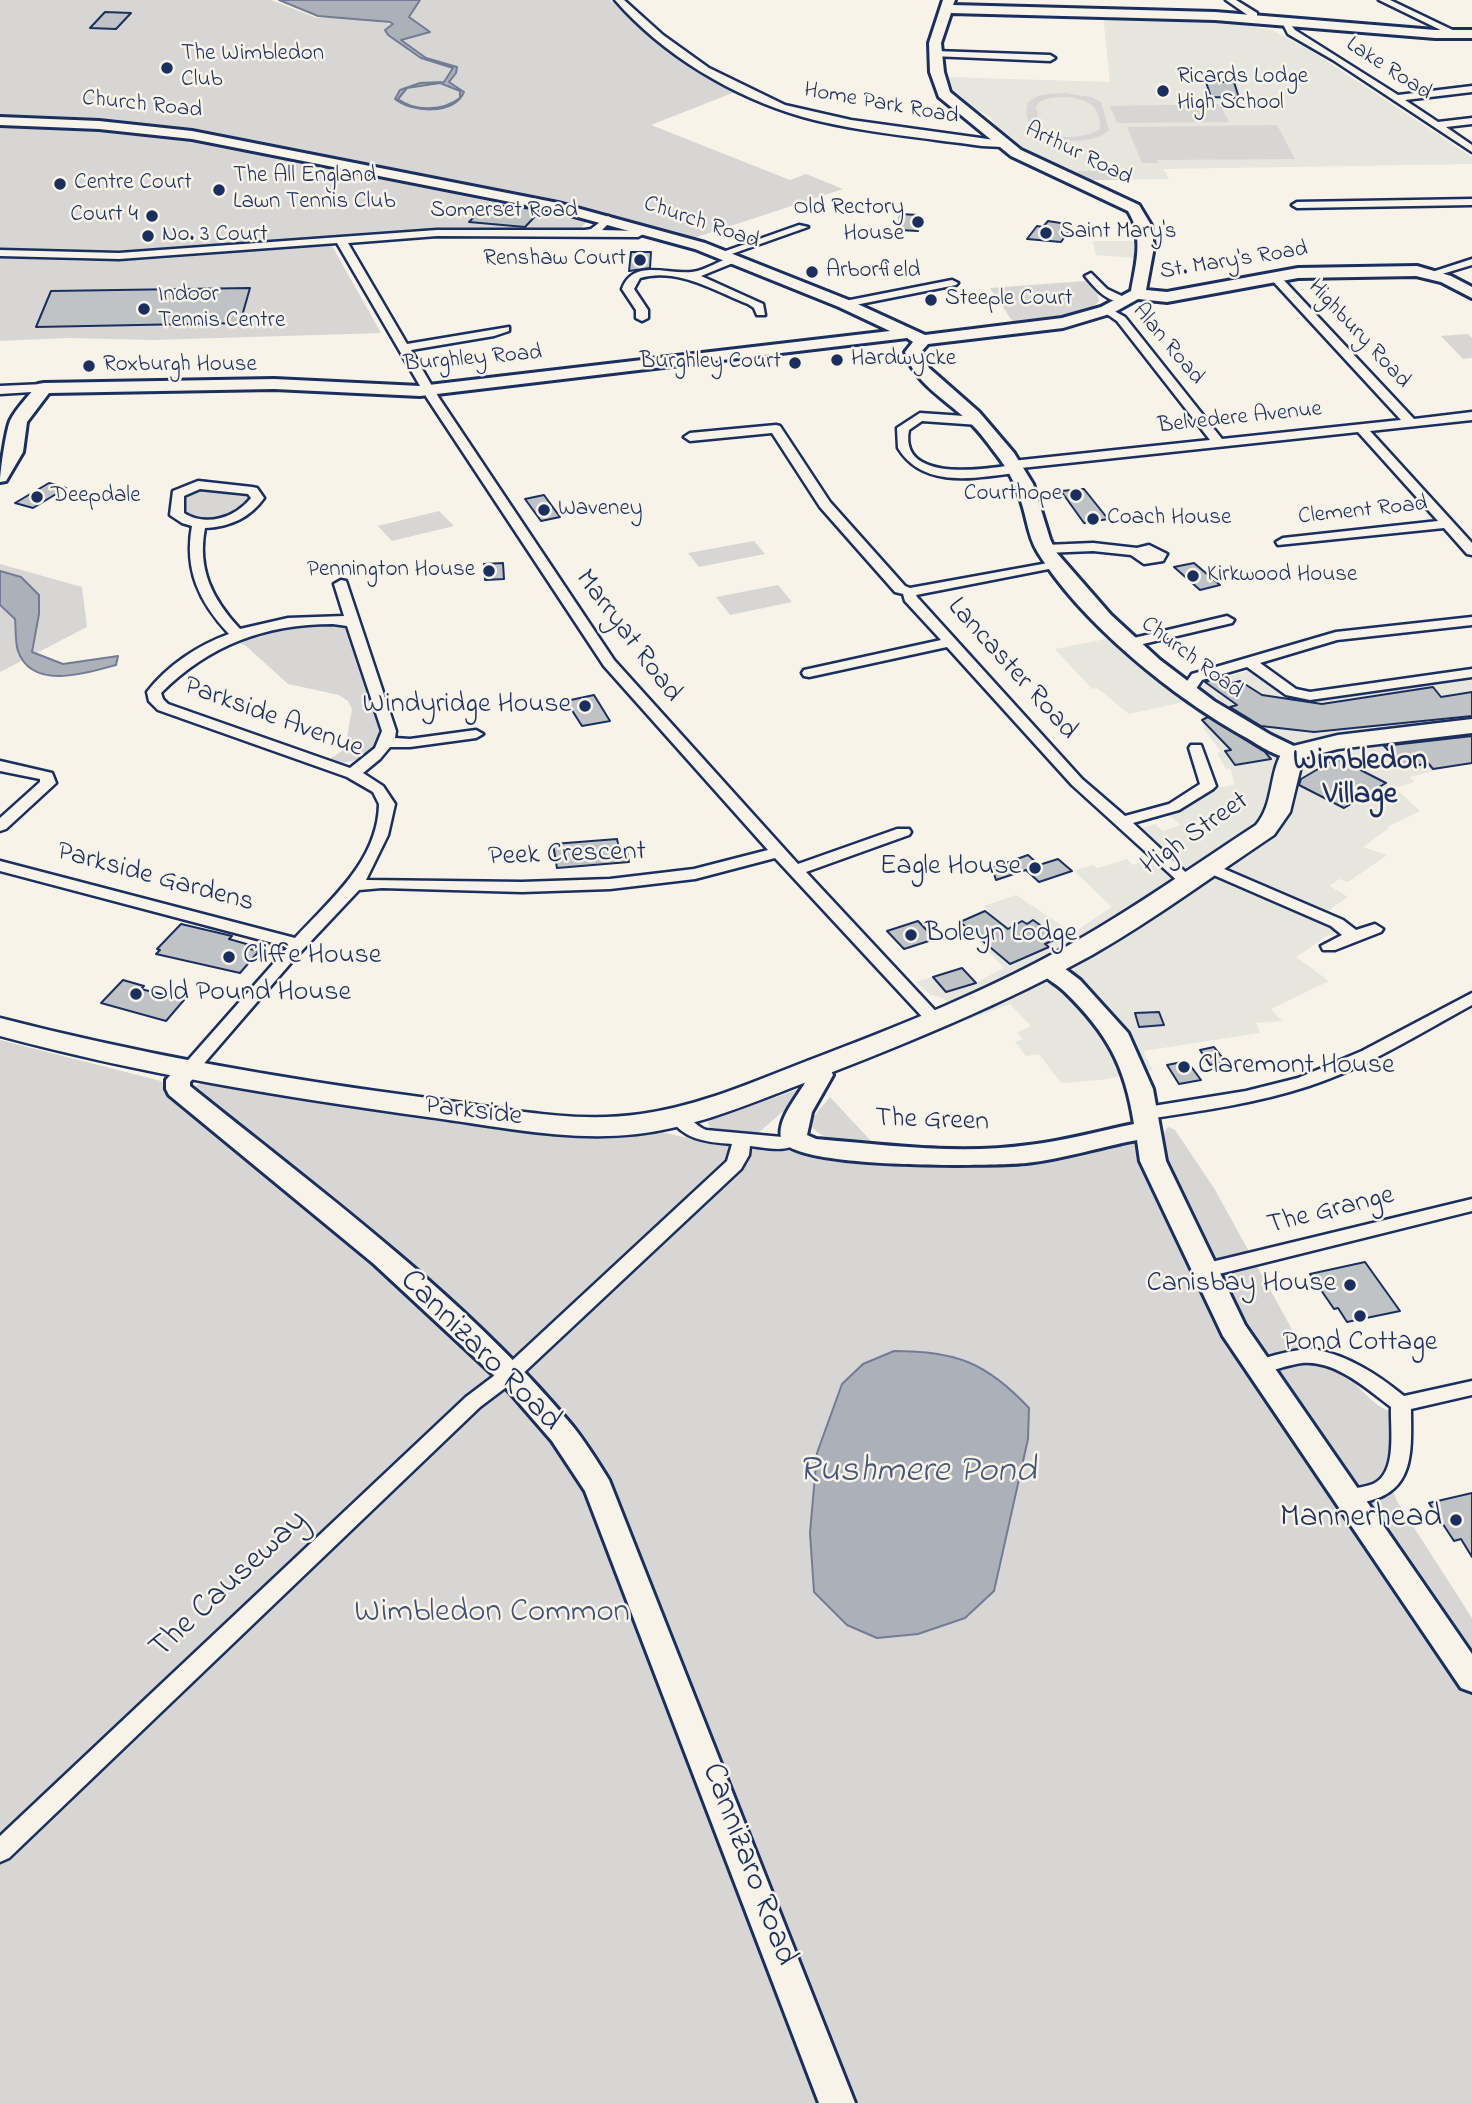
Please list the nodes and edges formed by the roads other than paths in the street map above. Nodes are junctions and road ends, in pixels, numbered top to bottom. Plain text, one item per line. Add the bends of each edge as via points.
1 (619, 0) edge
2 (1230, 0) edge
3 (1383, 0) edge
4 (949, 4) edge
5 (1253, 19) junction
6 (1286, 22) junction
7 (1466, 37) edge
8 (935, 54) junction
9 (1050, 58) dead end
10 (1472, 89) edge
11 (1396, 98) junction
12 (0, 121) edge
13 (1472, 121) edge
14 (1437, 125) junction
15 (1002, 144) junction
16 (1472, 149) edge
17 (1472, 202) edge
18 (1297, 205) dead end
19 (608, 219) junction
20 (803, 227) dead end
21 (590, 233) junction
22 (638, 234) dead end
23 (340, 239) junction
24 (0, 253) edge
25 (728, 257) junction
26 (1472, 262) edge
27 (1432, 274) junction
28 (692, 275) junction
29 (1091, 276) dead end
30 (1274, 276) junction
31 (952, 283) dead end
32 (1472, 293) edge
33 (1138, 294) junction
34 (1122, 300) junction
35 (845, 304) junction
36 (774, 308) dead end
37 (1107, 310) junction
38 (645, 315) dead end
39 (505, 329) dead end
40 (914, 337) junction
41 (403, 348) junction
42 (44, 387) junction
43 (0, 390) edge
44 (429, 390) junction
45 (1472, 416) edge
46 (979, 421) junction
47 (1410, 422) junction
48 (1360, 427) junction
49 (690, 437) dead end
50 (1218, 442) junction
51 (1013, 467) junction
52 (0, 477) edge
53 (1448, 524) junction
54 (199, 525) junction
55 (1283, 542) dead end
56 (1472, 551) edge
57 (1137, 552) dead end
58 (1050, 556) junction
59 (341, 584) dead end
60 (909, 592) junction
61 (1227, 620) dead end
62 (1472, 621) edge
63 (353, 624) junction
64 (236, 634) junction
65 (951, 642) junction
66 (1126, 644) junction
67 (1248, 662) junction
68 (809, 673) dead end
69 (1472, 673) edge
70 (1188, 690) junction
71 (1472, 726) edge
72 (476, 734) dead end
73 (387, 742) junction
74 (1196, 748) dead end
75 (1293, 753) junction
76 (0, 766) edge
77 (352, 774) junction
78 (1121, 822) junction
79 (0, 826) edge
80 (902, 832) dead end
81 (778, 852) junction
82 (0, 866) edge
83 (796, 870) junction
84 (1197, 874) junction
85 (354, 886) junction
86 (1375, 929) dead end
87 (1354, 937) junction
88 (297, 944) junction
89 (1329, 946) dead end
90 (1048, 967) junction
91 (1472, 998) edge
92 (934, 1019) junction
93 (0, 1027) edge
94 (818, 1067) junction
95 (188, 1071) junction
96 (677, 1116) junction
97 (1148, 1121) junction
98 (794, 1139) junction
99 (741, 1141) junction
100 (1472, 1205) edge
101 (1203, 1271) junction
102 (1258, 1367) junction
103 (510, 1374) junction
104 (1472, 1388) edge
105 (1401, 1404) junction
106 (1348, 1497) junction
107 (1472, 1679) edge
108 (0, 1851) edge
109 (837, 2103) edge

1 - 15 street, Home Park Road via 657,36 694,61 743,90 786,108 853,124
2 - 5 street via 1251,11
3 - 7 street
4 - 5 street
4 - 8 street, Arthur Road
5 - 6 street
6 - 7 street
6 - 11 street, Lake Road via 1291,32
8 - 9 street
8 - 15 street, Arthur Road via 944,94
10 - 11 street
11 - 14 street, Lake Road
12 - 19 street, Church Road via 192,135
13 - 14 street
14 - 16 street, Lake Road
15 - 33 street, Arthur Road via 1133,208 1144,225 1146,247
17 - 18 street
19 - 21 street, Somerset Road
19 - 25 street, Church Road
20 - 25 street via 773,232
21 - 22 street, Somerset Road
21 - 23 street, Somerset Road via 437,233
23 - 24 street, Somerset Road via 139,255
23 - 41 street, Marryat Road
25 - 28 street
25 - 35 street, Church Road
26 - 27 street
27 - 30 street, St. Mary's Road via 1321,271
27 - 32 street, St. Mary's Road
28 - 36 street via 736,293 760,311
28 - 38 street via 652,273 629,281 628,289
29 - 34 street via 1103,291
30 - 33 street, St. Mary's Road via 1167,297
30 - 47 street, Highbury Road
31 - 35 street
33 - 34 street, St. Mary's Road
34 - 37 street, St. Mary's Road
35 - 40 street, Church Road
37 - 40 street, St. Mary's Road via 1063,323
37 - 50 street, Alan Road via 1121,319
39 - 41 street
40 - 44 street, Burghley Road
40 - 46 street, Church Road via 916,362
41 - 44 street, Marryat Road
42 - 43 street, Burghley Road
42 - 44 street, Burghley Road via 274,384
42 - 52 street via 19,422 14,452
44 - 81 street, Marryat Road via 609,663
45 - 47 street, Belvedere Avenue
46 - 51 street, Church Road
46 - 51 street, Belvedere Avenue via 920,417 903,428 901,443 921,466 942,474 958,476
47 - 48 street, Belvedere Avenue
48 - 50 street, Belvedere Avenue
48 - 53 street
49 - 60 street via 783,428 825,504 900,589
50 - 51 street, Belvedere Avenue
51 - 58 street, Church Road via 1028,493
53 - 55 street, Clement Road
53 - 56 street
54 - 54 street via 233,518 256,502 257,494 204,485 183,490 178,494 177,515
54 - 64 street via 194,546 198,576 219,616
57 - 58 street, Lancaster Road via 1093,547
58 - 60 street, Lancaster Road
58 - 66 street, Church Road
59 - 63 street
60 - 65 street, Lancaster Road
61 - 66 street
62 - 67 street via 1336,636
63 - 64 street via 335,619 299,621
63 - 73 street via 386,720
64 - 77 street, Parkside Avenue via 190,658 169,675 154,691 156,701
65 - 68 street
65 - 78 street, Lancaster Road via 1077,782
66 - 70 street, Church Road
67 - 69 street via 1291,692 1310,696
67 - 70 street via 1196,677
70 - 75 street, Church Road
71 - 75 main road via 1338,742
72 - 73 street
73 - 77 street
74 - 78 street via 1208,786 1174,807
75 - 84 main road, High Street via 1276,818
76 - 79 street via 47,776 48,783
77 - 85 street, Parkside Avenue via 378,789 387,801 371,858
78 - 84 street, Lancaster Road via 1180,873
80 - 83 street
81 - 83 street, Marryat Road
81 - 85 street, Peek Crescent via 695,874 610,884
82 - 88 street, Parkside Gardens
83 - 92 street, Marryat Road
84 - 87 street via 1337,923
84 - 90 main road, High Street via 1108,934
85 - 88 street, Parkside Avenue
86 - 87 street
87 - 89 street
88 - 95 street, Parkside Avenue
90 - 92 main road, High Street
90 - 97 street via 1113,1028 1137,1077
91 - 97 street via 1306,1081
92 - 94 main road, Parkside
93 - 95 main road, Parkside via 121,1059
94 - 96 main road, Parkside
94 - 98 street via 821,1075 813,1096 793,1122
95 - 96 main road, Parkside via 566,1125 636,1124
95 - 103 street, Cannizaro Road via 178,1080 178,1089 384,1258
96 - 99 street via 693,1132
97 - 98 street, The Green via 1029,1154 986,1157 920,1157 811,1147
97 - 101 street via 1153,1161
98 - 99 street via 783,1143
99 - 103 street, The Causeway via 734,1166
100 - 101 street, The Grange
101 - 102 street
102 - 105 street via 1315,1356 1369,1379
102 - 106 street
103 - 108 street, The Causeway via 473,1402
103 - 109 street, Cannizaro Road via 562,1433 599,1488
104 - 105 street
105 - 106 street via 1395,1475 1383,1488
106 - 107 street

